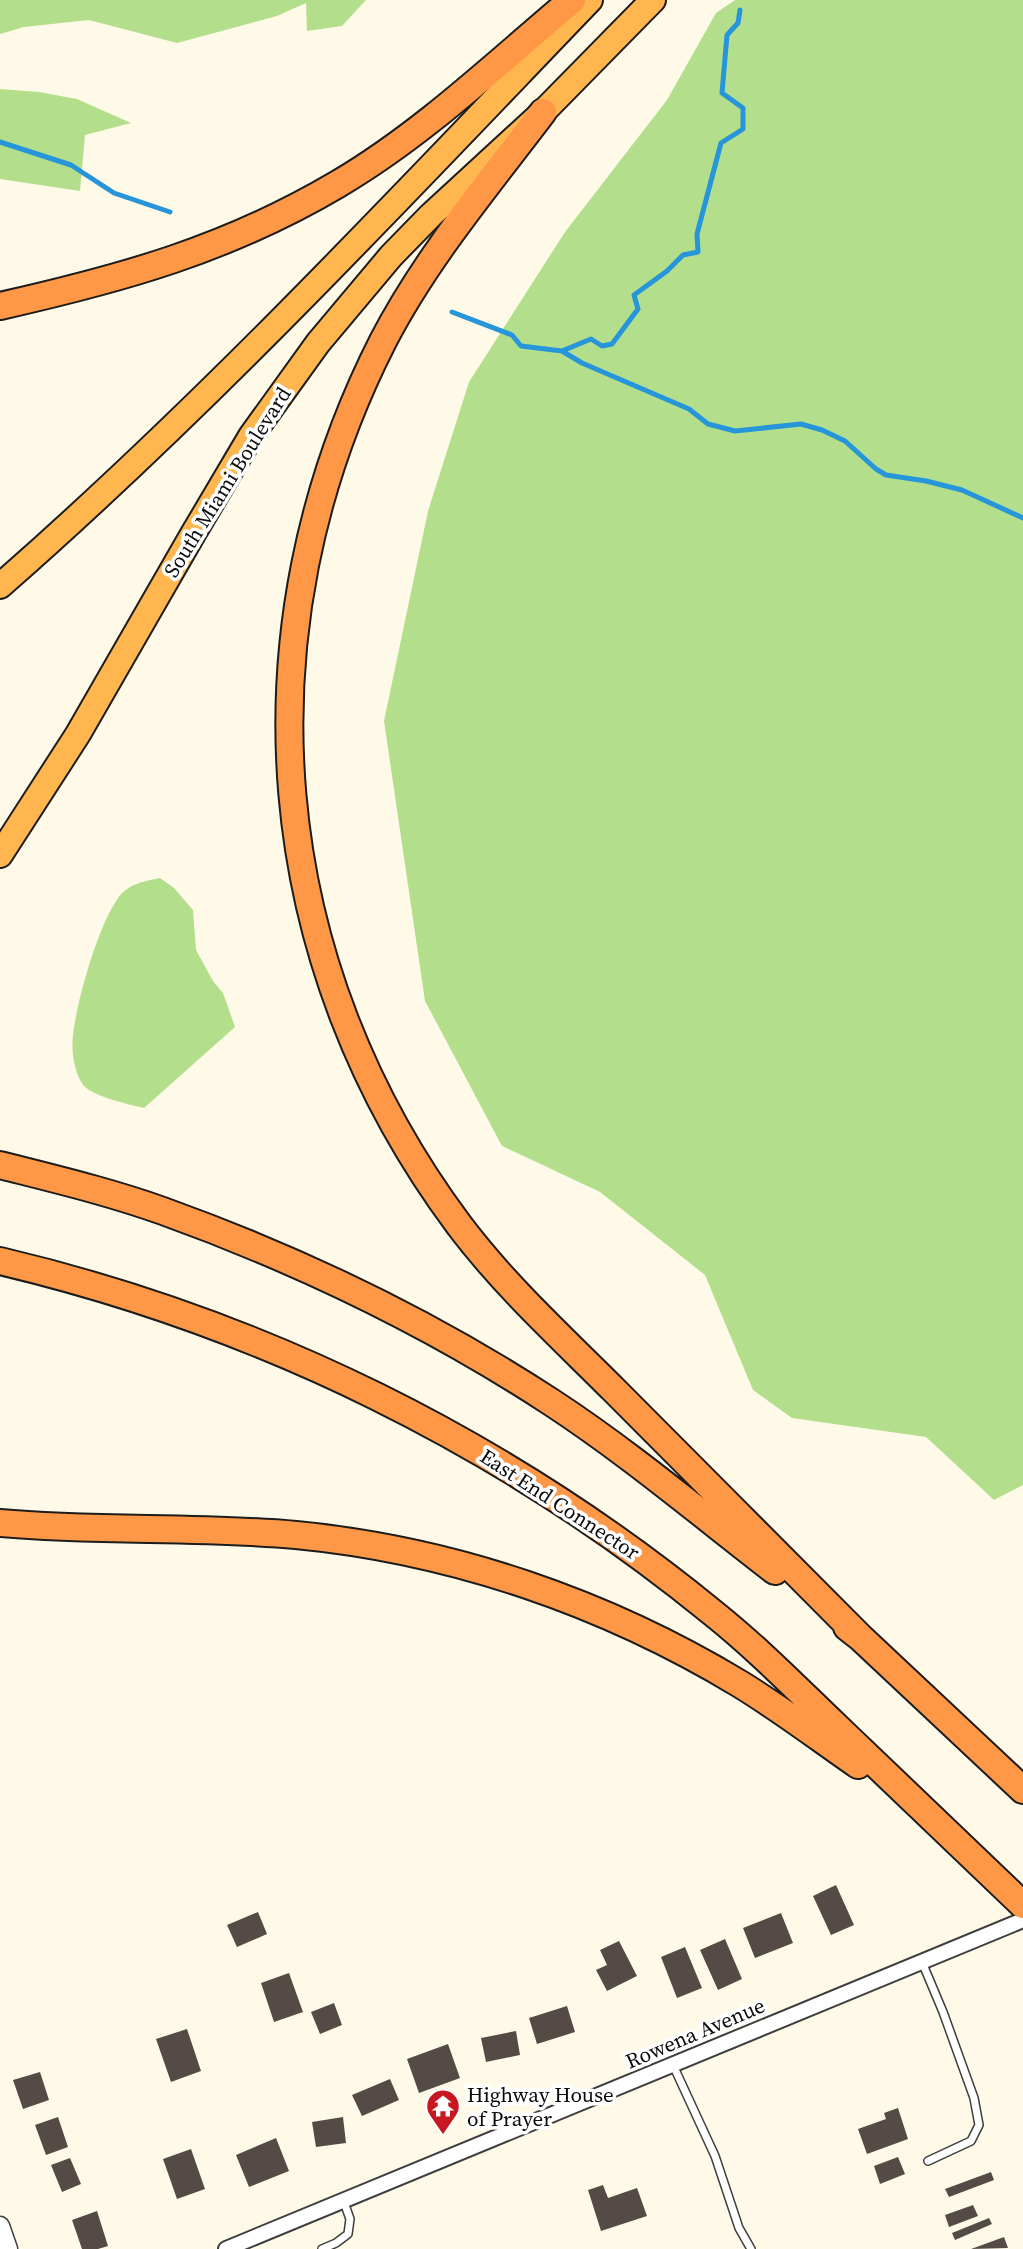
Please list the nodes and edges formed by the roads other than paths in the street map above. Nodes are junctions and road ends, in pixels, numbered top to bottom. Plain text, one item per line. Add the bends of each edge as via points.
1 (572, 0) edge
2 (590, 0) edge
3 (653, 0) edge
4 (543, 112) junction
5 (0, 306) edge
6 (0, 586) edge
7 (0, 855) edge
8 (0, 1165) edge
9 (0, 1261) edge
10 (0, 1523) edge
11 (861, 1638) junction
12 (1023, 1790) edge
13 (926, 1813) junction
14 (1023, 1905) edge
15 (1023, 1920) edge
16 (922, 1962) junction
17 (673, 2065) junction
18 (928, 2161) dead end
19 (344, 2202) junction
20 (0, 2226) edge
21 (234, 2248) edge
22 (8, 2249) edge
23 (322, 2249) edge
24 (751, 2249) edge

1 - 5 highway via 412,134 303,204 187,256 108,281
2 - 6 highway via 250,352 128,471
3 - 4 highway, South Miami Boulevard
4 - 7 highway, South Miami Boulevard via 391,256 284,389 221,484 79,734
4 - 11 highway via 449,237 402,309 367,375 322,494 302,579 291,663 292,793 303,878 324,962 353,1042 390,1120 461,1227 538,1316
8 - 11 highway via 161,1210 323,1276 401,1314 553,1403
9 - 13 highway, East End Connector via 131,1297 287,1354 438,1427 510,1468 639,1555 715,1614
10 - 13 highway via 298,1536 394,1550 508,1579 629,1625 705,1664
11 - 12 highway
13 - 14 highway, East End Connector
15 - 16 street, Rowena Avenue
16 - 17 street, Rowena Avenue
16 - 18 lane via 974,2098 979,2125 971,2141
17 - 19 street, Rowena Avenue
17 - 24 lane
19 - 21 street, Rowena Avenue
19 - 23 lane via 350,2219 348,2234
20 - 22 street

